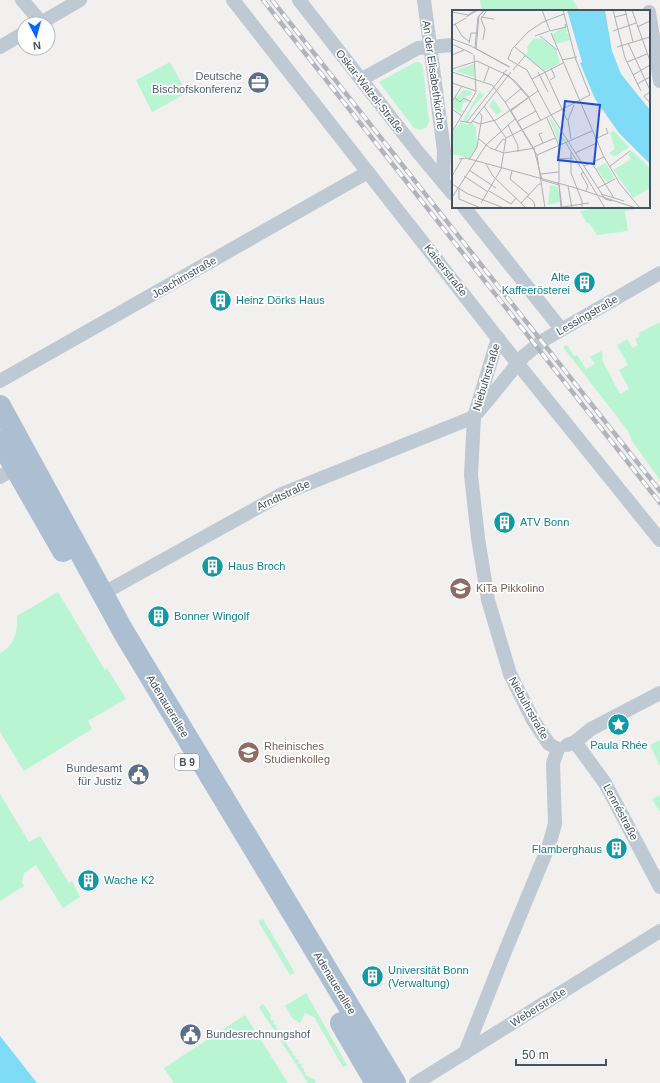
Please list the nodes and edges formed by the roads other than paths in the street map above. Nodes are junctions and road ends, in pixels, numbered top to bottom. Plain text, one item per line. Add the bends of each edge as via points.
1 (22, 0) edge
2 (80, 0) edge
3 (233, 0) edge
4 (299, 0) edge
5 (424, 0) edge
6 (647, 0) edge
7 (648, 10) edge
8 (35, 16) edge
9 (52, 16) edge
10 (650, 23) edge
11 (16, 38) edge
12 (452, 44) edge
13 (0, 47) edge
14 (430, 47) junction
15 (362, 79) junction
16 (660, 81) edge
17 (365, 168) junction
18 (443, 180) junction
19 (452, 193) edge
20 (465, 208) edge
21 (660, 273) edge
22 (561, 329) junction
23 (498, 338) junction
24 (518, 364) junction
25 (0, 381) edge
26 (0, 406) edge
27 (474, 417) junction
28 (0, 440) edge
29 (15, 468) edge
30 (660, 540) edge
31 (102, 594) junction
32 (660, 693) edge
33 (575, 742) junction
34 (558, 749) junction
35 (660, 887) edge
36 (660, 931) edge
37 (464, 1053) junction
38 (376, 1083) edge
39 (395, 1083) edge
40 (416, 1083) edge

1 - 8 street
2 - 9 street
3 - 17 street, Kaiserstraße
4 - 15 street, Oskar-Walzel-Straße
5 - 14 street, An der Elisabethkirche
6 - 7 street
10 - 16 street
11 - 13 street
12 - 14 street
14 - 15 street via 418,48
14 - 18 street, An der Elisabethkirche via 444,151
15 - 18 street, Oskar-Walzel-Straße via 417,151
17 - 23 street, Kaiserstraße
17 - 25 street, Joachimstraße
18 - 19 street
20 - 22 street
21 - 22 street, Lessingstraße
22 - 24 street, Lessingstraße via 530,350
23 - 24 street, Kaiserstraße
23 - 27 street, Niebuhrstraße
24 - 27 street, Niebuhrstraße
24 - 30 street, Kaiserstraße
26 - 29 main road, Adenauerallee / B 9
27 - 31 street, Arndtstraße via 282,494
27 - 34 street, Niebuhrstraße via 471,475 488,600 510,674 533,720 549,744
28 - 29 main road, Adenauerallee / B 9
29 - 31 main road, Adenauerallee / B 9
29 - 38 main road, Adenauerallee / B 9 via 133,673
31 - 39 main road, Adenauerallee / B 9
32 - 33 street via 591,729
33 - 34 street
33 - 35 street, Lennéstraße via 605,783
34 - 37 street, Niebuhrstraße via 553,763 555,824 549,846
36 - 37 street, Weberstraße
37 - 40 street, Weberstraße

